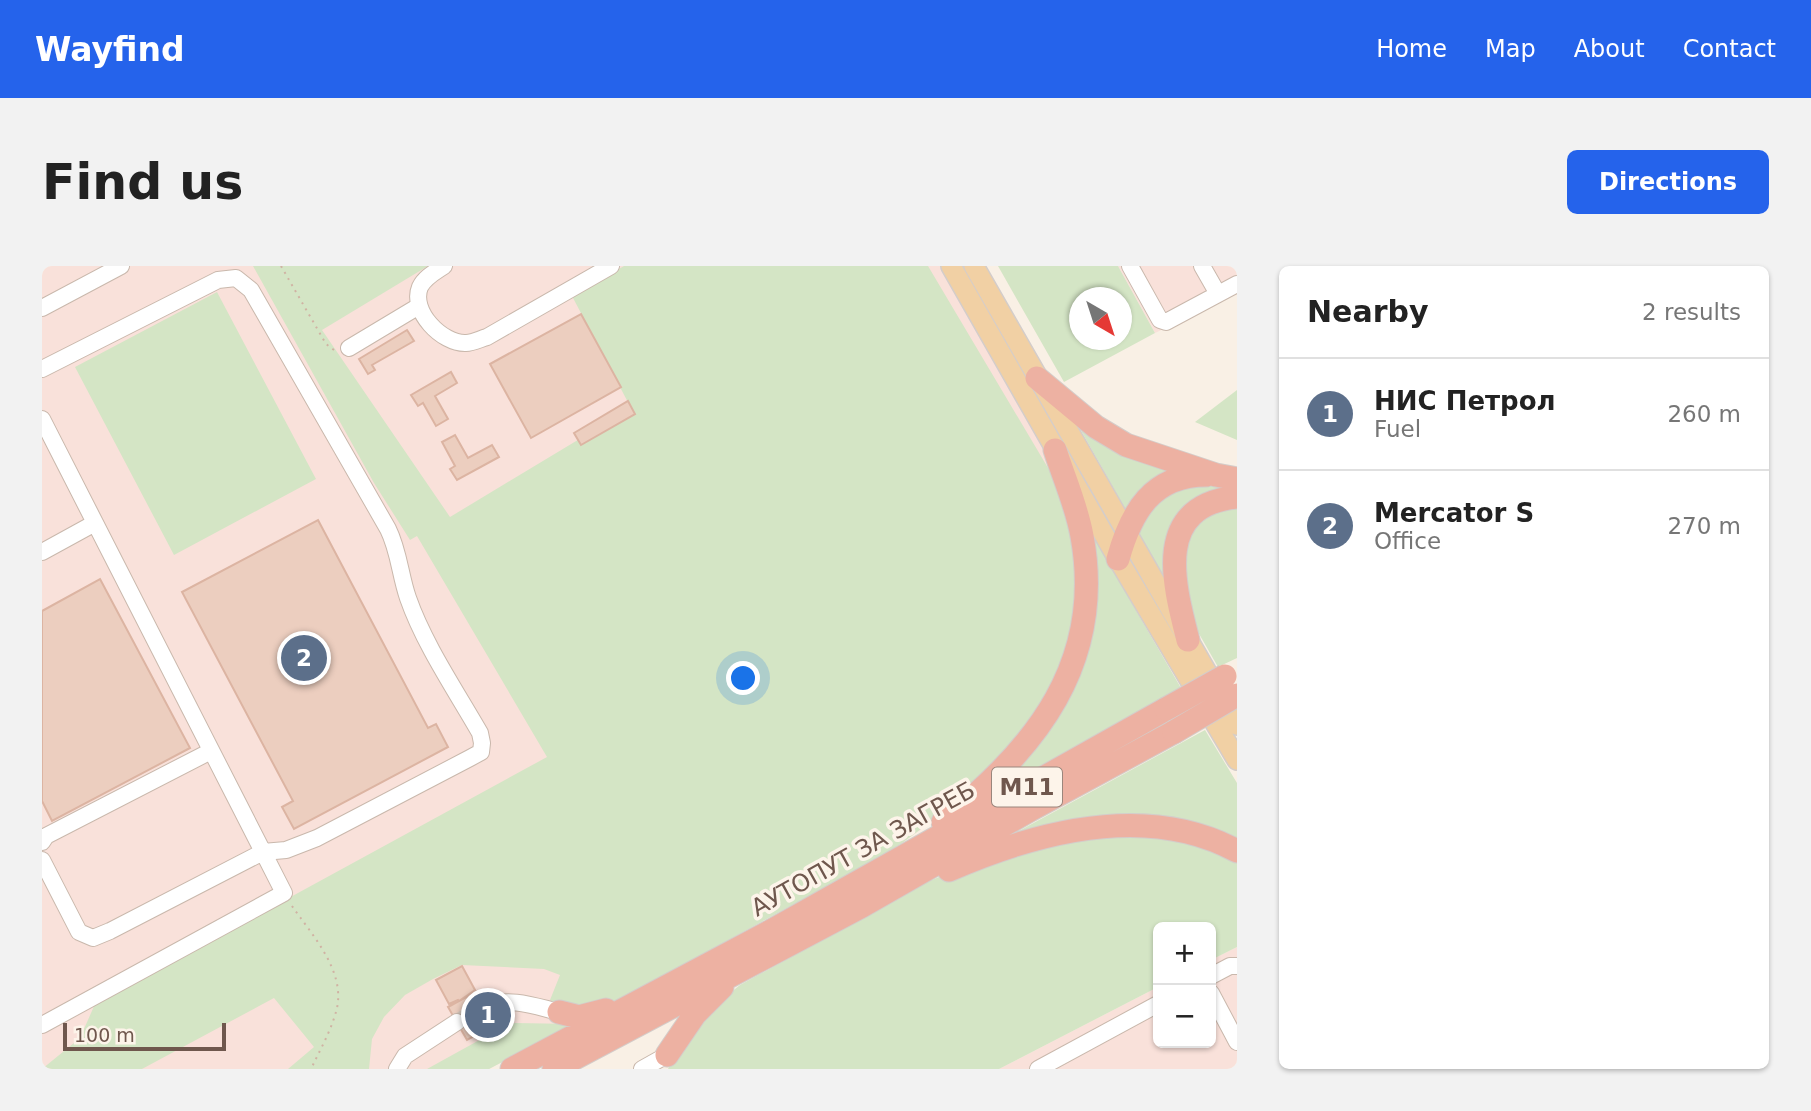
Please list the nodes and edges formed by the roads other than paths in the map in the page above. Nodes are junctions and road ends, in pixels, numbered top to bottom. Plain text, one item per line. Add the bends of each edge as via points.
1 (121, 266) edge
2 (444, 266) edge
3 (611, 266) edge
4 (951, 266) edge
5 (974, 266) edge
6 (1130, 266) edge
7 (1202, 266) edge
8 (1237, 284) edge
9 (1218, 294) junction
10 (419, 306) junction
11 (42, 308) edge
12 (990, 315) junction
13 (349, 348) road end
14 (42, 369) edge
15 (1028, 381) junction
16 (42, 419) edge
17 (1055, 450) junction
18 (1226, 477) edge
19 (1237, 497) edge
20 (95, 523) junction
21 (1125, 532) junction
22 (42, 552) edge
23 (1118, 559) junction
24 (1188, 640) junction
25 (1233, 670) edge
26 (1230, 713) edge
27 (211, 751) junction
28 (1237, 761) edge
29 (42, 842) edge
30 (1237, 851) edge
31 (263, 852) junction
32 (42, 860) edge
33 (888, 865) junction
34 (862, 906) junction
35 (1237, 966) edge
36 (742, 968) junction
37 (1216, 973) edge
38 (640, 1002) junction
39 (1216, 1002) edge
40 (485, 1006) tunnel mouth
41 (1153, 1007) edge
42 (559, 1012) joint
43 (457, 1022) tunnel mouth
44 (42, 1025) edge
45 (1237, 1042) edge
46 (663, 1062) edge
47 (397, 1069) edge
48 (512, 1069) edge
49 (554, 1069) edge
50 (642, 1069) edge
51 (1038, 1069) edge

1 - 11 lane
2 - 10 lane via 421,285
3 - 10 lane via 487,337 466,343 446,338
4 - 12 main road
5 - 12 main road
6 - 9 lane via 1164,322
7 - 9 lane
8 - 9 lane
10 - 13 lane
12 - 15 main road
14 - 31 lane via 218,280 236,278 251,290 396,545 408,598 480,733 481,752 317,838 286,850
15 - 17 main road
15 - 18 highway via 1126,446
15 - 21 main road
16 - 20 lane
17 - 23 main road
17 - 33 highway via 1082,536 1087,589 1080,638 1062,690 1046,718 1011,760
18 - 21 highway via 1190,475 1162,486 1139,508
19 - 24 highway via 1200,508 1178,537 1175,586
20 - 22 lane
20 - 27 lane
21 - 23 highway
21 - 24 main road
23 - 26 main road
24 - 26 main road
25 - 33 highway, АУТОПУТ ЗА ЗАГРЕБ / M11, bridge
26 - 28 main road
26 - 34 highway, АУТОПУТ ЗА ЗАГРЕБ / M11, bridge via 1174,732
27 - 29 lane
27 - 31 lane
30 - 34 highway via 1169,829 1093,828 1003,849
31 - 32 lane via 93,938 79,932
31 - 44 lane via 284,893
33 - 38 highway, АУТОПУТ ЗА ЗАГРЕБ / M11
34 - 36 highway, АУТОПУТ ЗА ЗАГРЕБ / M11
35 - 37 lane
36 - 46 highway via 695,1014
36 - 49 highway, АУТОПУТ ЗА ЗАГРЕБ / M11
38 - 42 highway via 587,1016
38 - 48 highway, АУТОПУТ ЗА ЗАГРЕБ / M11
39 - 45 lane
40 - 42 lane via 514,1002
41 - 51 lane
43 - 47 lane via 405,1056
46 - 50 lane

